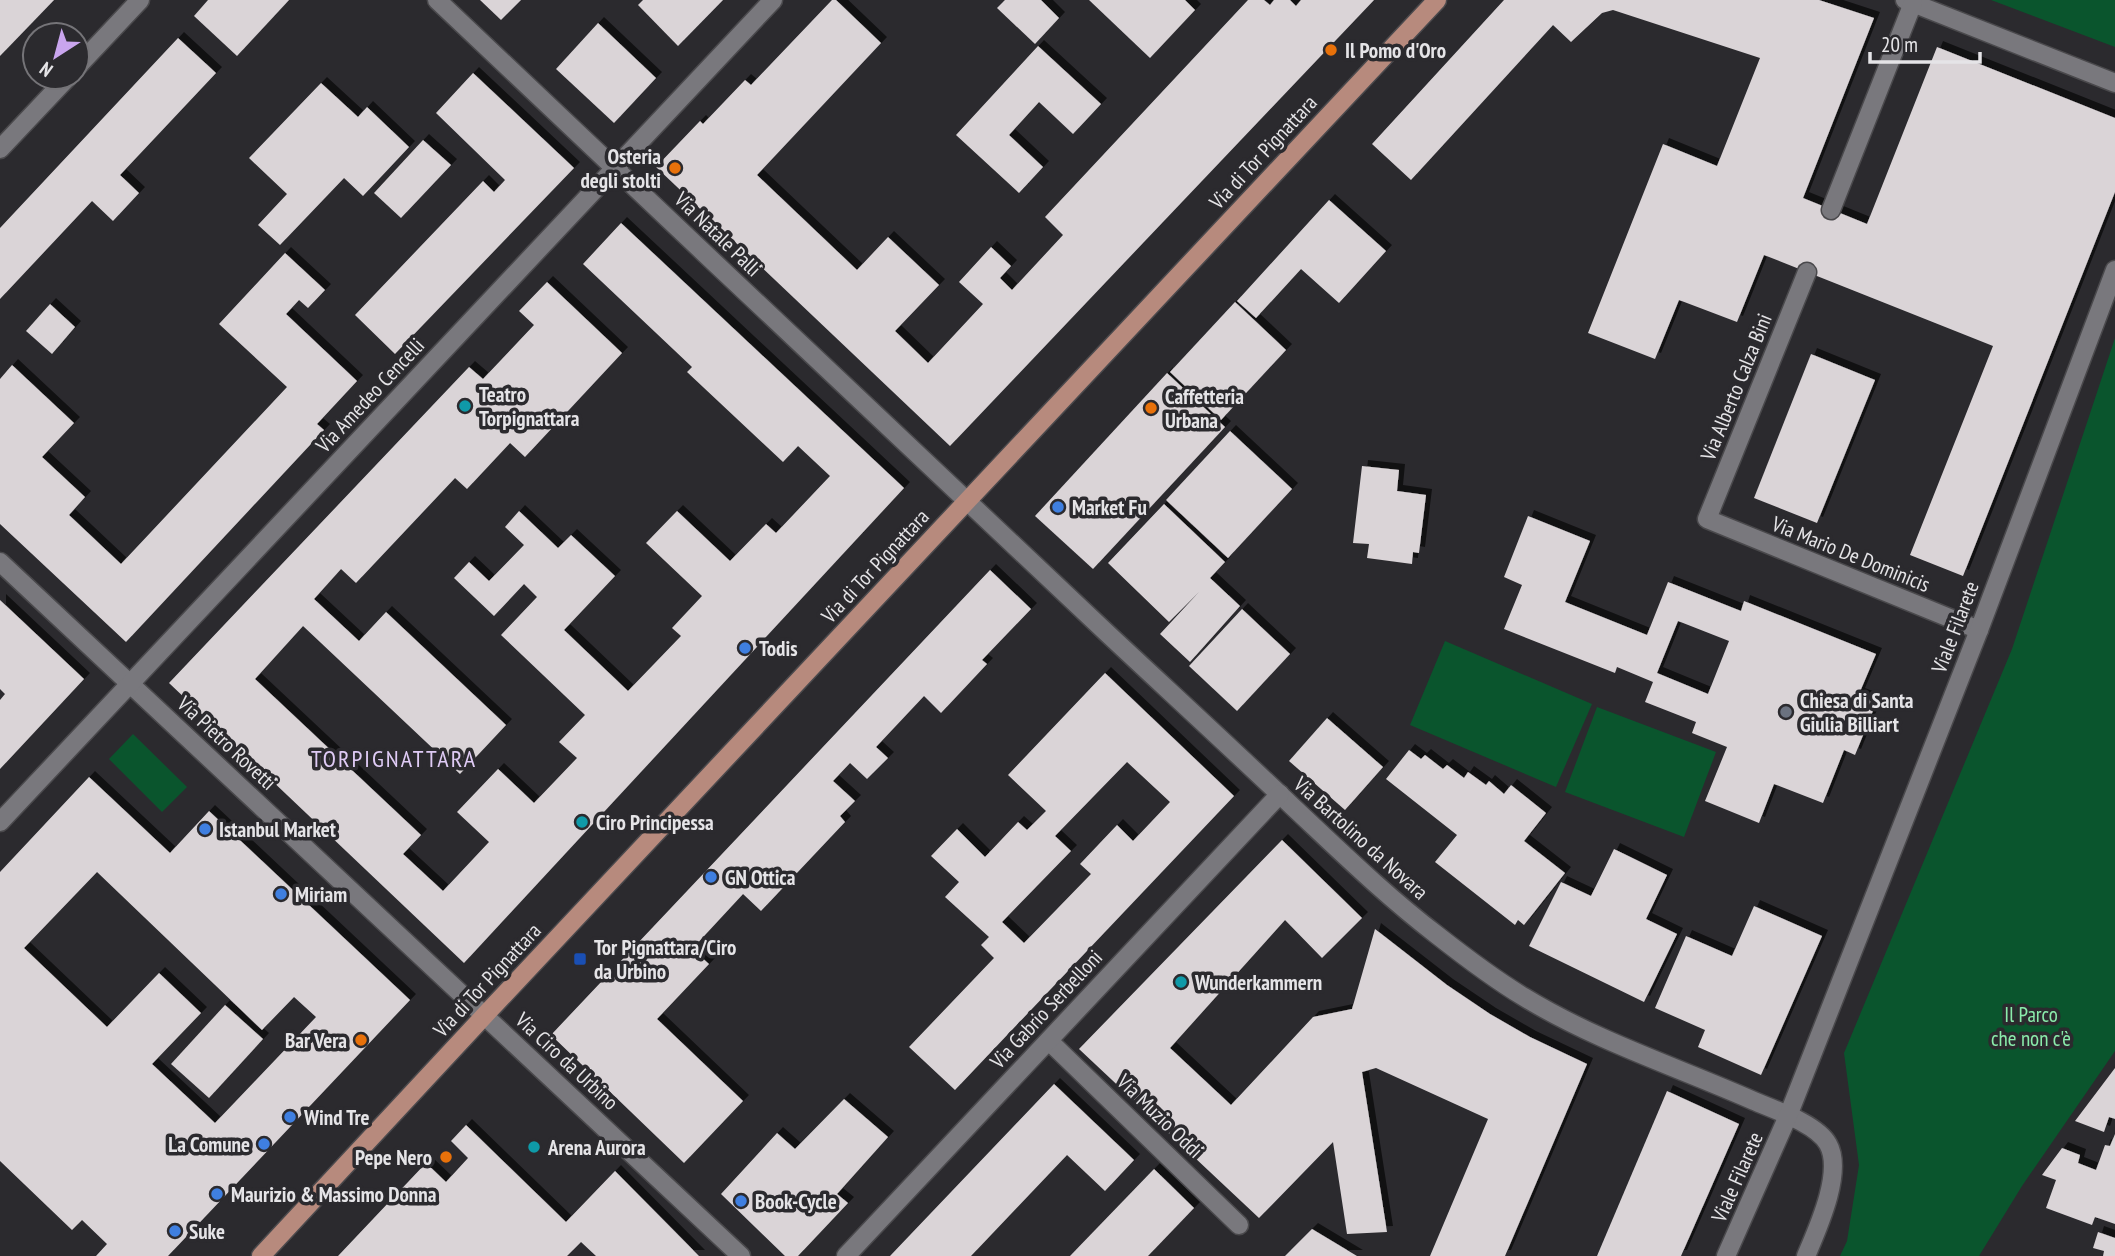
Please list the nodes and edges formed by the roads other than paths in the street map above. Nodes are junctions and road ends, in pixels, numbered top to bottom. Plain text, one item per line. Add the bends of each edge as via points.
1 (140, 0) edge
2 (438, 0) edge
3 (773, 0) edge
4 (1437, 0) edge
5 (1909, 1) edge
6 (91, 52) edge
7 (2115, 83) edge
8 (55, 91) edge
9 (0, 149) edge
10 (615, 168) junction
11 (1831, 210) dead end
12 (2115, 270) edge
13 (1807, 272) dead end
14 (966, 501) junction
15 (1707, 519) joint
16 (0, 562) edge
17 (1979, 630) junction
18 (130, 684) junction
19 (1280, 794) junction
20 (0, 822) edge
21 (485, 1015) junction
22 (1049, 1041) junction
23 (1788, 1116) junction
24 (1239, 1225) dead end
25 (261, 1256) edge
26 (741, 1256) edge
27 (846, 1256) edge
28 (1726, 1256) edge
29 (1806, 1256) edge

1 - 6 street
2 - 10 street, Via Natale Palli
3 - 10 street, Via Amedeo Cencelli
4 - 14 main road, Via di Tor Pignattara
5 - 7 street
5 - 11 street
8 - 9 street
10 - 14 street, Via Natale Palli
10 - 18 street, Via Amedeo Cencelli
12 - 17 street, Viale Filarete
13 - 15 street, Via Alberto Calza Bini
14 - 19 street, Via Bartolino da Novara
14 - 21 main road, Via di Tor Pignattara
15 - 17 street, Via Mario De Dominicis
16 - 18 street, Via Pietro Rovetti
17 - 23 street, Viale Filarete
18 - 20 street, Via Amedeo Cencelli
18 - 21 street, Via Pietro Rovetti
19 - 22 street, Via Gabrio Serbelloni
19 - 23 street, Via Bartolino da Novara via 1405,910 1524,997 1619,1045
21 - 25 main road, Via di Tor Pignattara
21 - 26 street, Via Ciro da Urbino
22 - 24 street, Via Muzio Oddi
22 - 27 street, Via Gabrio Serbelloni
23 - 28 street, Viale Filarete
23 - 29 street, Viale Filarete via 1820,1135 1832,1159 1827,1200

